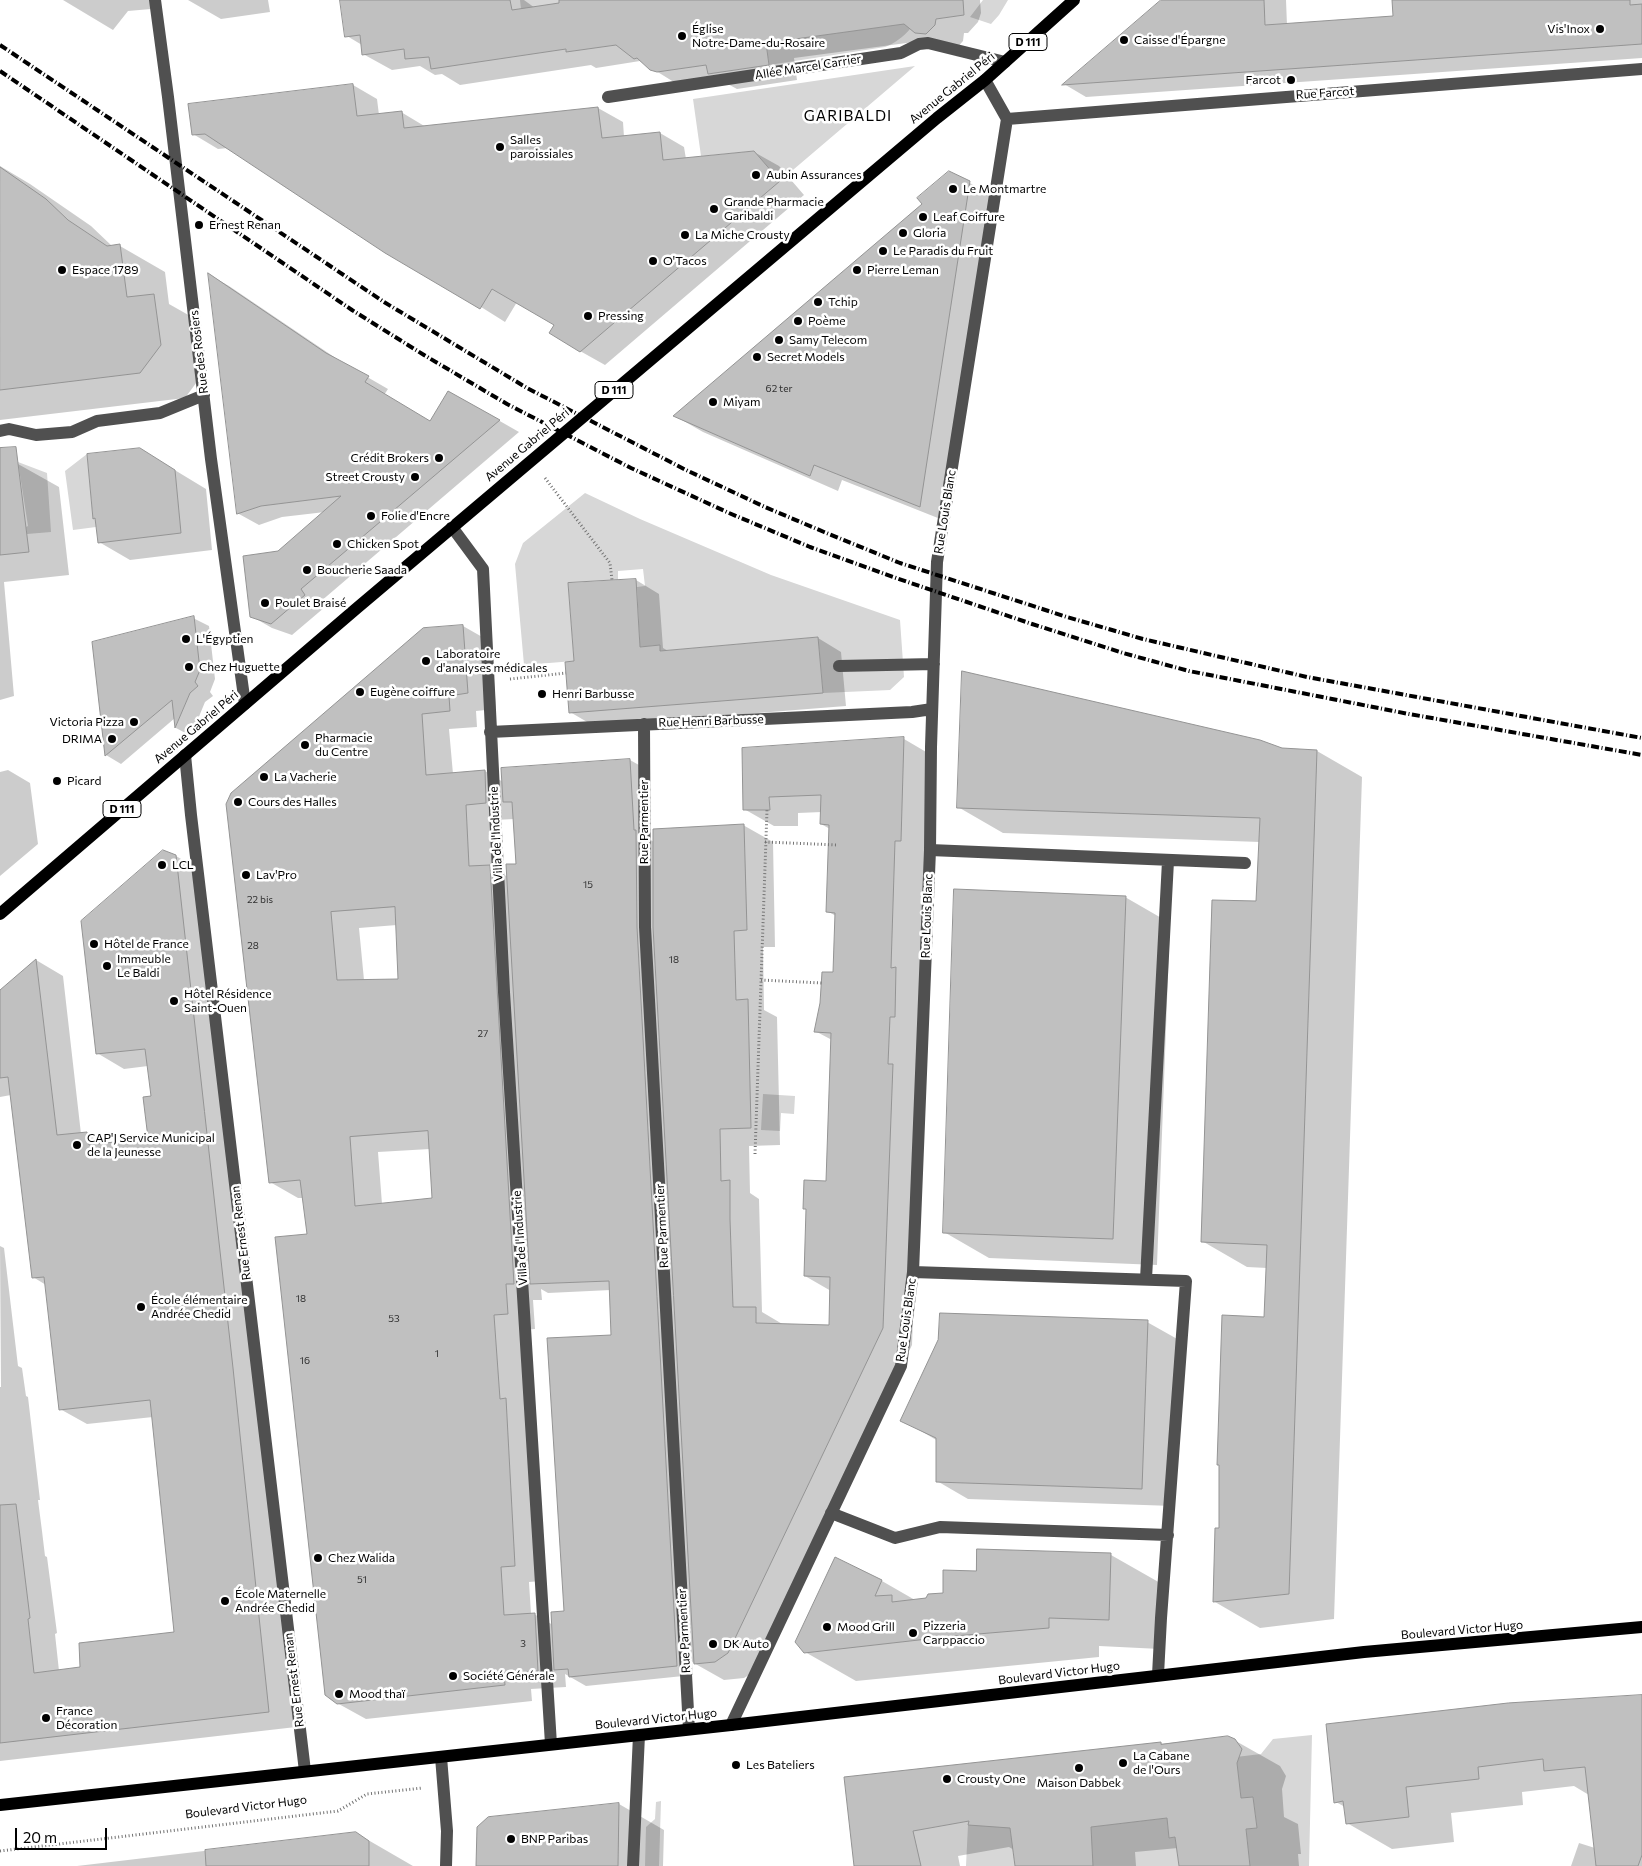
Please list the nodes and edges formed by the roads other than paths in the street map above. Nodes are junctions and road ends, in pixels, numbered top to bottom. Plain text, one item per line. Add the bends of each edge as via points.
1 (155, 0) edge
2 (1070, 1) edge
3 (1005, 62) junction
4 (1642, 69) edge
5 (985, 80) junction
6 (608, 97) dead end
7 (1008, 119) junction
8 (204, 395) junction
9 (0, 431) edge
10 (452, 527) junction
11 (934, 664) junction
12 (839, 666) dead end
13 (245, 704) junction
14 (932, 709) junction
15 (644, 724) junction
16 (490, 732) junction
17 (186, 755) junction
18 (930, 850) junction
19 (1168, 861) junction
20 (1246, 863) dead end
21 (0, 914) edge
22 (913, 1272) junction
23 (1146, 1279) junction
24 (831, 1513) junction
25 (1168, 1534) junction
26 (1642, 1627) edge
27 (1158, 1675) junction
28 (731, 1725) junction
29 (689, 1729) junction
30 (639, 1735) junction
31 (551, 1744) junction
32 (441, 1757) junction
33 (305, 1771) junction
34 (0, 1805) edge
35 (446, 1866) edge
36 (633, 1866) edge

1 - 8 street, Rue des Rosiers
2 - 3 main road, Avenue Gabriel Péri / D 111
3 - 5 main road, Avenue Gabriel Péri / D 111
3 - 6 street, Allée Marcel Carrier via 928,43 900,53
4 - 7 street, Rue Farcot
5 - 7 street
5 - 10 main road, Avenue Gabriel Péri / D 111
7 - 11 street, Rue Louis Blanc via 937,562
8 - 9 street via 160,413 97,421 72,432 36,435
8 - 13 street, Rue des Rosiers
10 - 13 main road, Avenue Gabriel Péri / D 111
10 - 16 street, Villa de l'Industrie via 483,570
11 - 12 street
11 - 14 street, Rue Louis Blanc
13 - 17 main road, Avenue Gabriel Péri / D 111
14 - 15 street, Rue Henri Barbusse
14 - 18 street, Rue Louis Blanc
15 - 16 street, Rue Henri Barbusse
15 - 29 street, Rue Parmentier via 645,927
16 - 31 street, Villa de l'Industrie
17 - 21 main road, Avenue Gabriel Péri / D 111
17 - 33 street, Rue Ernest Renan
18 - 19 street
18 - 22 street, Rue Louis Blanc
19 - 20 street
19 - 23 street
22 - 23 street
22 - 24 street, Rue Louis Blanc via 901,1366
23 - 25 street via 1186,1281
24 - 25 street via 895,1538 940,1527
24 - 28 street, Rue Louis Blanc
25 - 27 street
26 - 27 main road, Boulevard Victor Hugo via 1364,1652
27 - 28 main road, Boulevard Victor Hugo
28 - 29 main road, Boulevard Victor Hugo
29 - 30 main road, Boulevard Victor Hugo
30 - 31 main road, Boulevard Victor Hugo
30 - 36 street
31 - 32 main road, Boulevard Victor Hugo
32 - 33 main road, Boulevard Victor Hugo
32 - 35 street via 447,1832
33 - 34 main road, Boulevard Victor Hugo

